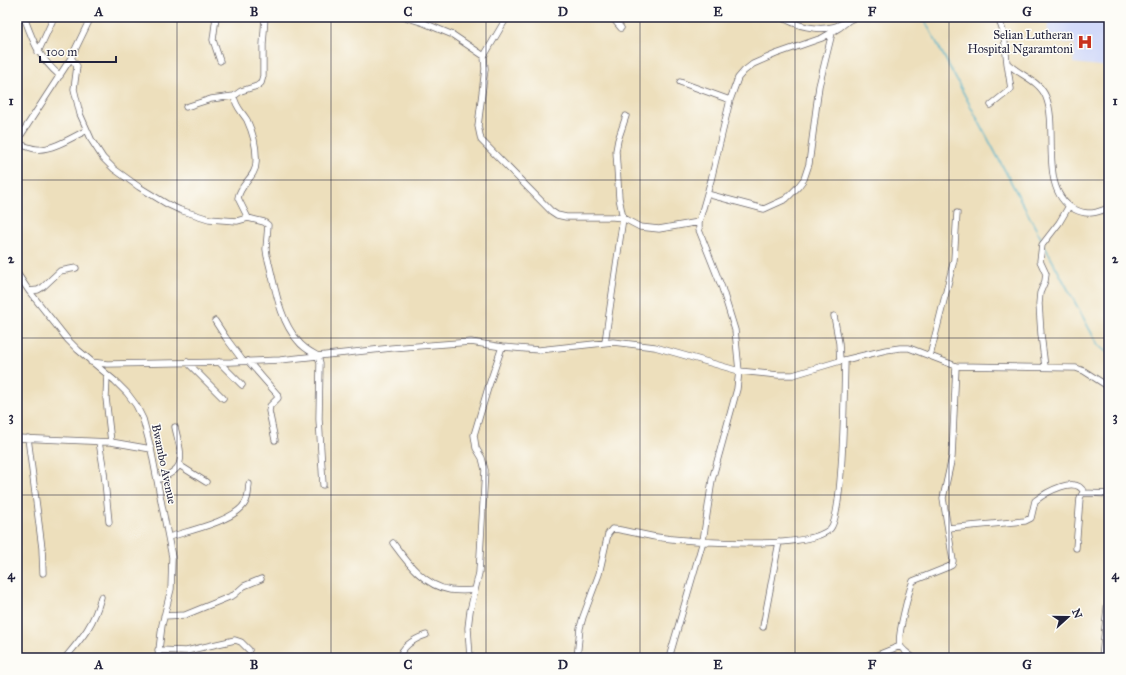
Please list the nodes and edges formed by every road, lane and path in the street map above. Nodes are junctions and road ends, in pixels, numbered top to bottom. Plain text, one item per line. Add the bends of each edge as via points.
1 (24, 17) edge
2 (54, 17) edge
3 (91, 17) edge
4 (216, 17) edge
5 (265, 17) edge
6 (405, 17) edge
7 (507, 17) edge
8 (612, 17) edge
9 (782, 17) edge
10 (856, 17) edge
11 (998, 17) edge
12 (848, 21) junction
13 (621, 28) dead end
14 (832, 33) junction
15 (38, 52) junction
16 (484, 56) junction
17 (71, 58) junction
18 (220, 60) dead end
19 (1006, 63) junction
20 (60, 76) junction
21 (680, 82) dead end
22 (234, 96) junction
23 (730, 100) junction
24 (991, 105) dead end
25 (186, 107) dead end
26 (626, 116) dead end
27 (25, 127) junction
28 (87, 130) junction
29 (17, 132) edge
30 (17, 142) edge
31 (707, 194) junction
32 (1069, 206) junction
33 (1109, 208) edge
34 (957, 213) dead end
35 (248, 218) junction
36 (623, 218) junction
37 (699, 222) junction
38 (76, 268) dead end
39 (17, 273) edge
40 (20, 282) edge
41 (28, 291) junction
42 (834, 316) dead end
43 (216, 321) dead end
44 (605, 342) junction
45 (502, 347) junction
46 (318, 356) junction
47 (930, 356) junction
48 (245, 361) junction
49 (842, 361) junction
50 (92, 362) junction
51 (187, 362) junction
52 (219, 362) junction
53 (956, 366) junction
54 (1045, 367) junction
55 (739, 371) junction
56 (107, 375) junction
57 (242, 385) dead end
58 (1109, 387) edge
59 (223, 398) dead end
60 (175, 427) dead end
61 (17, 438) edge
62 (28, 438) junction
63 (275, 440) dead end
64 (98, 442) junction
65 (111, 442) junction
66 (151, 449) junction
67 (179, 465) junction
68 (158, 480) junction
69 (206, 482) dead end
70 (249, 484) dead end
71 (323, 485) dead end
72 (1084, 493) junction
73 (1109, 494) edge
74 (109, 522) dead end
75 (948, 528) junction
76 (169, 537) junction
77 (702, 541) junction
78 (779, 542) junction
79 (393, 543) dead end
80 (1076, 548) dead end
81 (43, 573) dead end
82 (261, 579) dead end
83 (1109, 588) edge
84 (475, 590) junction
85 (101, 597) dead end
86 (164, 616) junction
87 (1108, 621) edge
88 (763, 627) dead end
89 (426, 635) dead end
90 (900, 646) junction
91 (158, 650) junction
92 (249, 650) dead end
93 (65, 658) edge
94 (158, 658) edge
95 (399, 658) edge
96 (470, 658) edge
97 (577, 658) edge
98 (669, 658) edge
99 (870, 658) edge
100 (913, 658) edge
101 (1102, 658) edge

1 - 15 street
2 - 15 street
3 - 17 street
4 - 18 street via 213,40
5 - 22 street via 261,83
6 - 16 street via 453,35
7 - 16 street
8 - 13 street
9 - 12 street via 796,24 817,28 833,27
10 - 12 street
11 - 19 street via 1004,34
12 - 14 street
14 - 23 street via 753,64 738,78
14 - 31 street via 819,86 809,164 798,187 786,199 764,209
15 - 20 street
16 - 36 street via 485,69 478,126 484,144 557,215
17 - 20 street
17 - 28 street via 77,66 74,89
19 - 24 street via 1011,89
19 - 32 street via 1043,91 1049,110 1050,149 1055,182 1060,196
20 - 27 street
21 - 23 street
22 - 25 street via 211,99
22 - 35 street via 234,101 252,133 256,150 255,171 240,190 238,198
23 - 31 street
26 - 36 street via 616,151
27 - 29 street
27 - 30 street
28 - 30 street via 46,148 37,149
28 - 35 street via 98,150 114,169 167,204 209,219
31 - 37 street
32 - 33 street via 1087,214
32 - 54 street via 1041,248 1040,261 1046,274 1040,298
34 - 47 street via 954,260
35 - 46 street via 268,225 266,249 283,314 297,341
36 - 37 street via 640,227 658,229
36 - 44 street
37 - 55 street via 700,234 722,288 735,330
38 - 41 street via 60,271 43,287
39 - 40 street, Bwambo Avenue
40 - 41 street, Bwambo Avenue
41 - 50 street, Bwambo Avenue via 68,340
42 - 49 street
43 - 48 street
44 - 45 street via 539,350
44 - 55 street via 655,347
45 - 46 street via 471,342
45 - 84 street via 474,435 476,448 486,470 479,573
46 - 48 street
46 - 71 street
47 - 49 street via 909,348 900,348
47 - 53 street
48 - 52 street
48 - 63 street via 277,394 278,398 270,406 269,411
49 - 55 street via 793,375
49 - 78 street via 843,438 835,521 831,528 805,539
50 - 51 street
50 - 56 street, Bwambo Avenue
51 - 52 street
51 - 59 street
52 - 57 street
53 - 54 street
53 - 75 street via 952,457 943,498
54 - 58 street via 1076,368
55 - 77 street via 737,390 712,480
56 - 65 street via 106,398
56 - 66 street, Bwambo Avenue via 136,405 143,419
60 - 67 street
61 - 62 street
62 - 64 street
62 - 81 street
64 - 65 street
64 - 74 street
65 - 66 street
66 - 68 street, Bwambo Avenue
67 - 68 street via 174,472
67 - 69 street
68 - 76 street, Bwambo Avenue
70 - 76 street via 246,503 235,514
72 - 73 street
72 - 75 street via 1080,487 1071,485 1050,492 1035,501 1031,518 1025,521
72 - 80 street via 1080,498
75 - 90 street via 952,565 913,581
76 - 86 street, Bwambo Avenue via 171,589
77 - 78 street
77 - 97 street via 611,530 580,628
77 - 98 street
78 - 88 street
79 - 84 street via 418,574 429,582 449,590
82 - 86 street via 244,586 234,595 185,615
83 - 87 street
84 - 96 street via 468,628
85 - 93 street via 88,630
86 - 91 street, Bwambo Avenue
87 - 101 street
89 - 95 street via 412,641
90 - 99 street
90 - 100 street
91 - 92 street via 186,651 235,640
91 - 94 street, Bwambo Avenue

